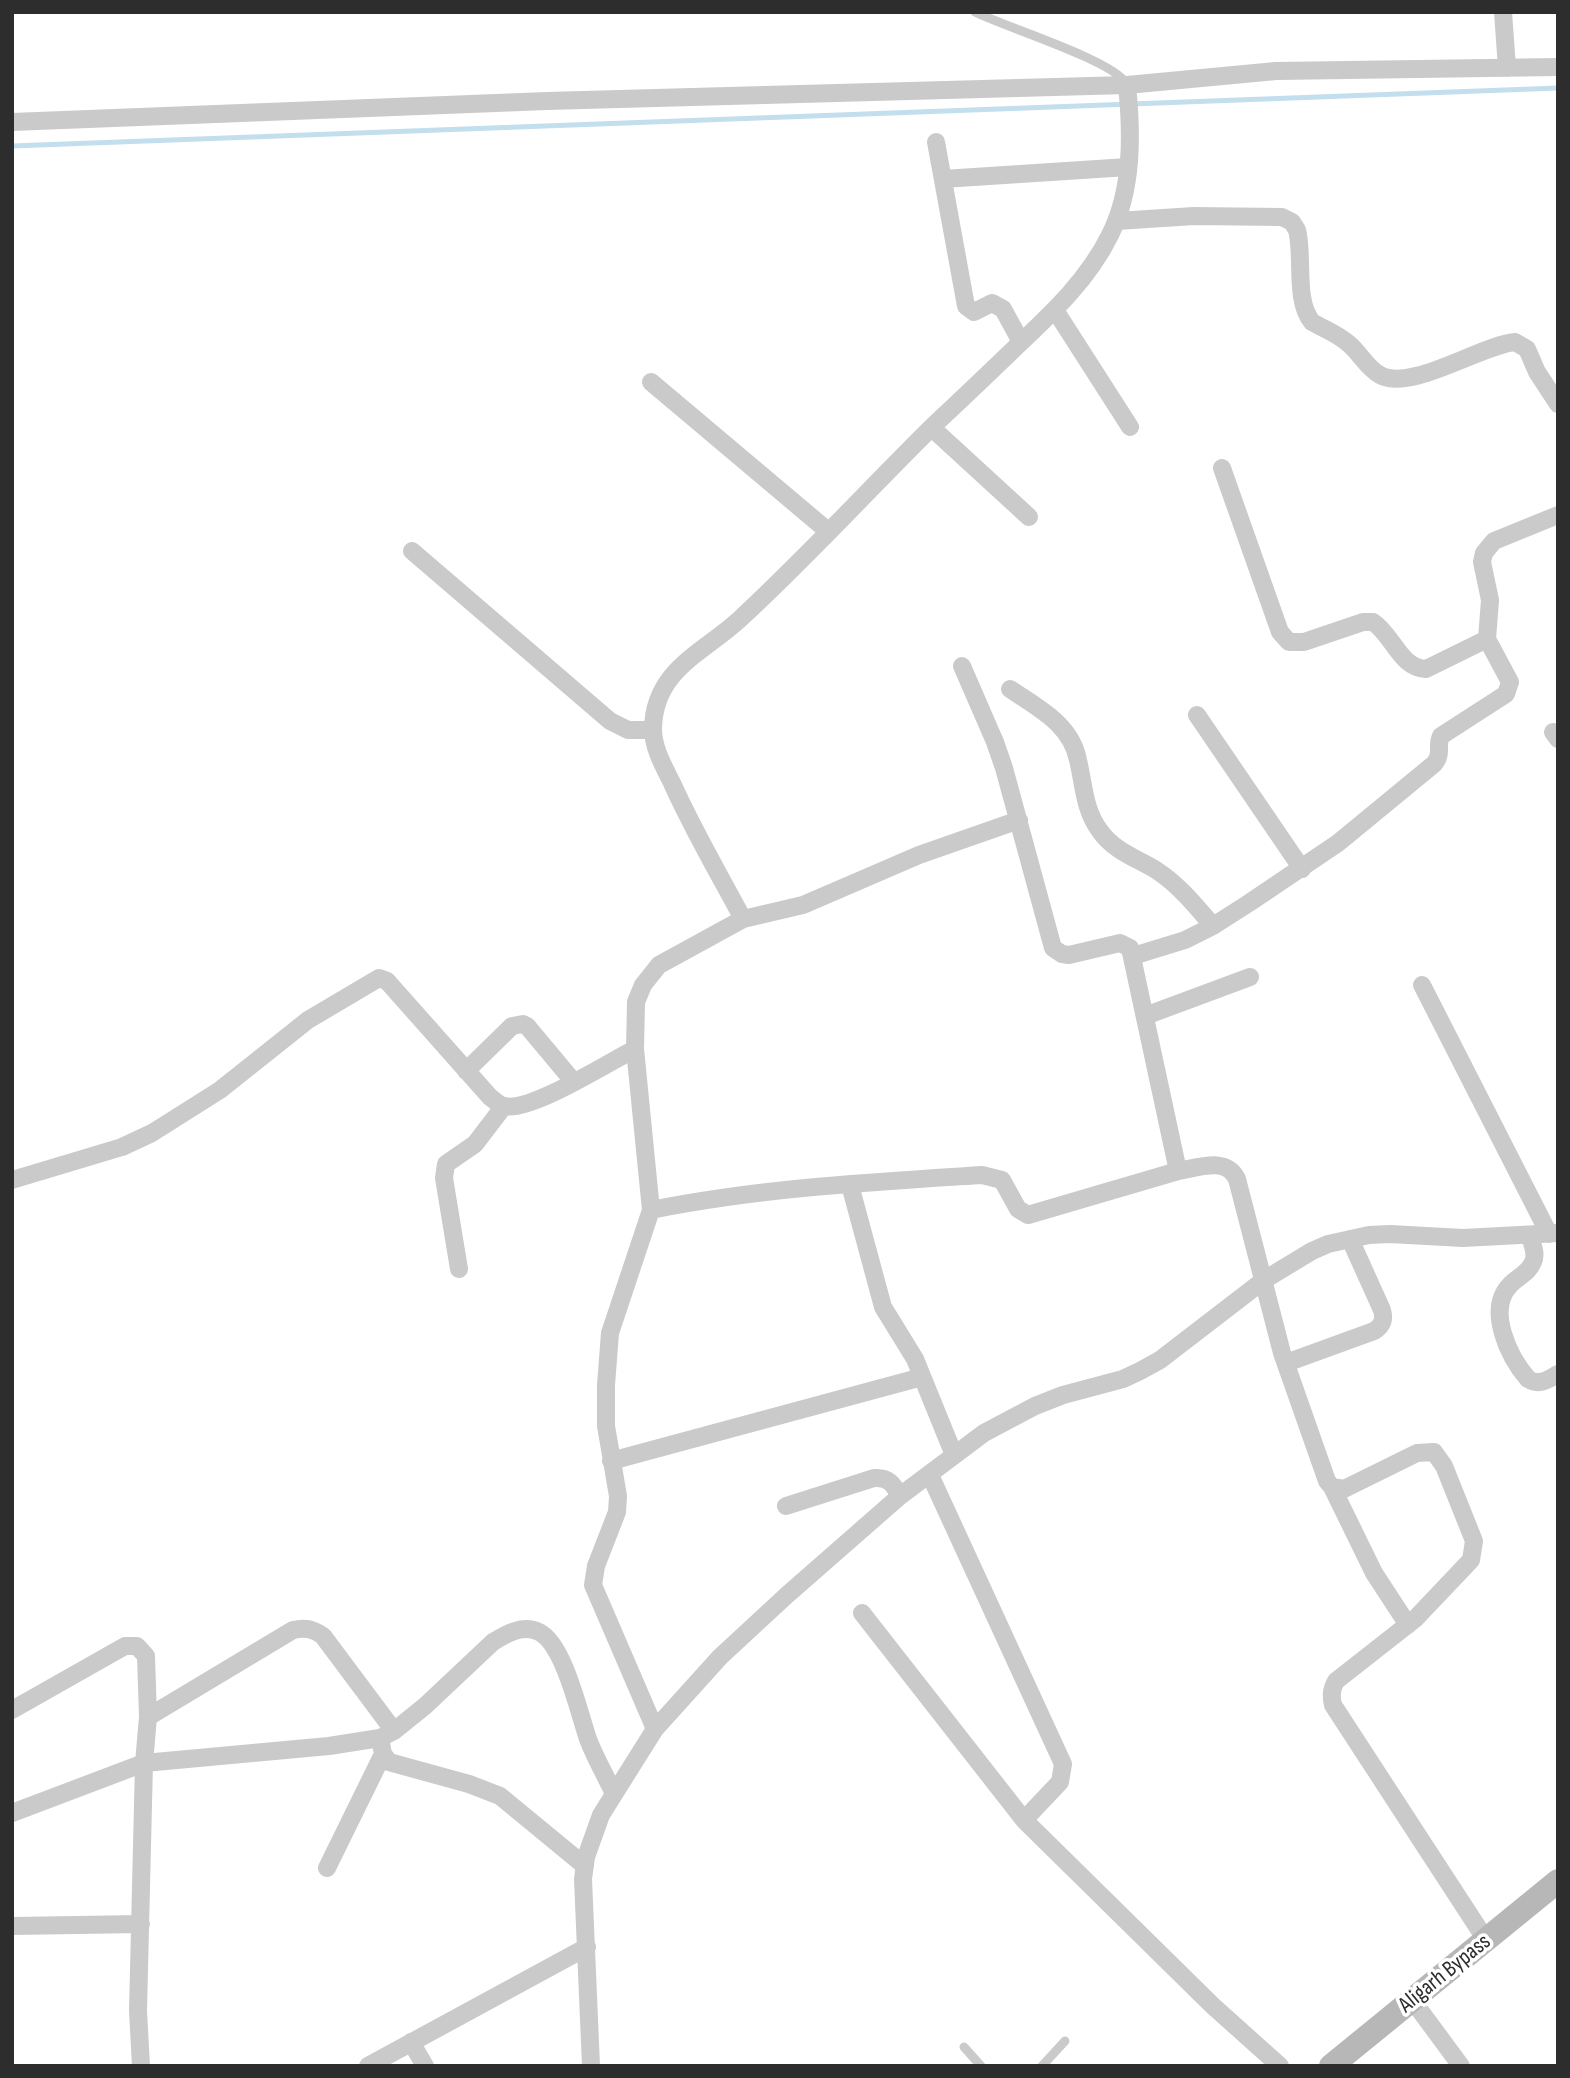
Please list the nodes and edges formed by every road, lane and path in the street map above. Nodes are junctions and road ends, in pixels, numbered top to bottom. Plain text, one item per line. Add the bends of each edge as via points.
1 (975, 12) edge
2 (1503, 12) edge
3 (1558, 67) edge
4 (1507, 68) junction
5 (1128, 96) junction
6 (12, 122) edge
7 (936, 142) dead end
8 (1128, 167) junction
9 (943, 179) junction
10 (1117, 220) junction
11 (1055, 310) junction
12 (1021, 342) junction
13 (651, 382) dead end
14 (1558, 404) edge
15 (1130, 427) dead end
16 (932, 428) junction
17 (1222, 468) dead end
18 (1558, 515) edge
19 (1029, 517) dead end
20 (829, 532) junction
21 (412, 551) dead end
22 (1487, 639) junction
23 (962, 666) dead end
24 (1010, 690) dead end
25 (1197, 715) dead end
26 (653, 730) junction
27 (1019, 820) junction
28 (1302, 869) junction
29 (743, 919) junction
30 (1213, 926) junction
31 (1133, 956) junction
32 (1250, 977) dead end
33 (1422, 985) dead end
34 (1144, 1016) junction
35 (635, 1049) junction
36 (466, 1071) junction
37 (573, 1081) junction
38 (504, 1106) junction
39 (1178, 1171) junction
40 (12, 1180) edge
41 (850, 1185) junction
42 (651, 1210) junction
43 (1553, 1234) edge
44 (1530, 1236) junction
45 (1350, 1239) junction
46 (458, 1269) dead end
47 (1264, 1280) junction
48 (1286, 1363) junction
49 (1558, 1374) edge
50 (922, 1377) junction
51 (954, 1455) junction
52 (611, 1461) junction
53 (930, 1475) junction
54 (1332, 1487) junction
55 (900, 1496) junction
56 (786, 1506) dead end
57 (862, 1614) dead end
58 (1408, 1625) junction
59 (12, 1710) edge
60 (148, 1717) junction
61 (655, 1729) junction
62 (386, 1741) junction
63 (144, 1763) junction
64 (614, 1794) junction
65 (12, 1813) edge
66 (1024, 1820) junction
67 (585, 1866) junction
68 (327, 1868) dead end
69 (1558, 1881) edge
70 (141, 1924) junction
71 (12, 1926) edge
72 (1486, 1940) junction
73 (587, 1947) junction
74 (1413, 2001) junction
75 (1065, 2041) dead end
76 (411, 2042) junction
77 (964, 2047) dead end
78 (141, 2066) edge
79 (368, 2066) edge
80 (425, 2066) edge
81 (592, 2066) edge
82 (981, 2066) edge
83 (1042, 2066) edge
84 (1280, 2066) edge
85 (1331, 2066) edge
86 (1461, 2066) edge

1 - 5 lane via 1072,50 1119,76
2 - 4 street
3 - 4 street
4 - 5 street via 1276,71
5 - 6 street via 547,101
5 - 8 street
7 - 9 street
8 - 9 street
8 - 10 street
9 - 12 street via 966,306 974,312 992,303 1000,306
10 - 11 street via 1096,259
10 - 14 street via 1282,217 1297,230 1307,316 1350,345 1380,375 1397,379 1514,342 1527,349
11 - 12 street
11 - 15 street
12 - 16 street
13 - 20 street
16 - 19 street
16 - 20 street
17 - 22 street via 1280,632 1289,642 1373,622 1409,664 1426,669
18 - 22 street via 1487,548 1482,562 1490,600
20 - 26 street via 735,624 668,679
21 - 26 street via 610,721 628,730
22 - 28 street via 1510,682 1506,694 1441,736 1440,755 1434,764
23 - 27 street via 995,742
24 - 30 street via 1047,713 1072,741 1086,803 1100,831 1113,846 1185,892
25 - 28 street
26 - 29 street via 659,755 689,820
27 - 29 street via 919,855 803,905
27 - 31 street via 1053,948 1069,955 1120,943 1130,948
28 - 30 street
29 - 35 street via 672,956 652,972 636,1002
30 - 31 street
31 - 34 street
32 - 34 street
33 - 43 street
34 - 39 street
35 - 37 street
35 - 42 street
36 - 37 street via 512,1027 523,1024
36 - 38 street
36 - 40 street via 387,981 379,978 308,1020 220,1090 152,1133 122,1147
37 - 38 street via 538,1101
38 - 46 street via 475,1144 446,1164 444,1178
39 - 41 street via 1028,1214 1018,1209 1006,1184 993,1176
39 - 47 street via 1219,1164 1234,1172
41 - 42 street via 705,1199
41 - 50 street via 883,1307
42 - 52 street via 610,1333 606,1408
43 - 44 street
44 - 45 street via 1390,1234
44 - 49 street via 1534,1260 1530,1269 1509,1285 1499,1321 1528,1379 1543,1382
45 - 47 street via 1312,1251
45 - 48 street via 1382,1310 1383,1322 1374,1331
47 - 48 street
47 - 51 street via 1160,1360 1122,1379 1035,1406
48 - 54 street via 1323,1474
50 - 51 street
50 - 52 street
51 - 53 street
52 - 61 street via 617,1512 593,1585
53 - 55 street
53 - 66 street via 1063,1764 1060,1782
54 - 58 street via 1374,1573
54 - 58 street via 1350,1487 1426,1451 1434,1452 1444,1465 1474,1550 1464,1568
55 - 56 street via 886,1478 874,1478
55 - 61 street via 737,1642
57 - 66 street
58 - 72 street via 1336,1681 1333,1705
59 - 60 street via 131,1645 146,1656
60 - 62 street via 303,1628 323,1636
60 - 63 street
61 - 64 street
62 - 63 street
62 - 64 street via 493,1642 524,1628 538,1631 556,1647 589,1741
62 - 67 street via 386,1760 395,1766 500,1796
62 - 68 street
63 - 65 street
63 - 70 street
64 - 67 street via 592,1837
66 - 84 street
67 - 73 street
69 - 72 main road, Aligarh Bypass
70 - 71 street
70 - 78 street
72 - 74 main road, Aligarh Bypass
73 - 76 street
73 - 81 street
74 - 85 main road, Aligarh Bypass
74 - 86 street
75 - 83 lane
76 - 79 street
76 - 80 street
77 - 82 lane

